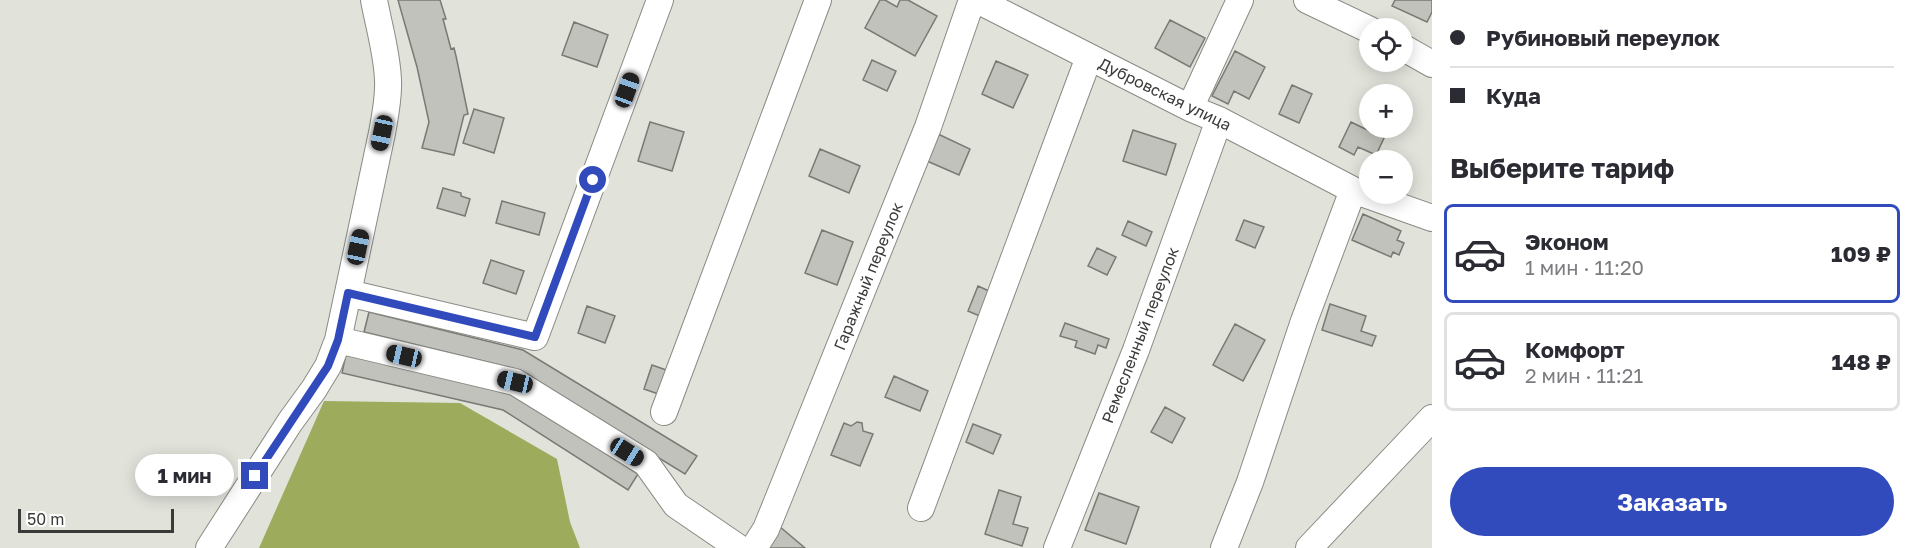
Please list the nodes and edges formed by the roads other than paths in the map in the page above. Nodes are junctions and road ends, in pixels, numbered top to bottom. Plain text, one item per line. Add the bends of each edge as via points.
1 (374, 0) edge
2 (660, 0) edge
3 (818, 0) edge
4 (975, 0) edge
5 (1240, 0) edge
6 (1307, 0) edge
7 (1359, 25) edge
8 (1413, 53) edge
9 (1089, 57) junction
10 (1432, 64) edge
11 (1191, 108) junction
12 (1219, 120) junction
13 (1353, 190) junction
14 (1432, 218) edge
15 (348, 293) junction
16 (338, 340) junction
17 (664, 412) dead end
18 (1432, 418) edge
19 (921, 508) dead end
20 (209, 548) edge
21 (740, 548) edge
22 (754, 548) edge
23 (1057, 548) edge
24 (1224, 548) edge
25 (1309, 548) edge

1 - 15 street via 386,57 386,107
2 - 15 street via 535,337
3 - 17 street
4 - 9 street, Дубровская улица
4 - 22 street, Гаражный переулок via 779,497
5 - 11 street
6 - 7 street
8 - 10 street
9 - 11 street, Дубровская улица
9 - 19 street
11 - 12 street, Дубровская улица
12 - 13 street, Дубровская улица
12 - 23 street, Ремесленный переулок via 1136,350
13 - 14 street, Дубровская улица
13 - 24 street
15 - 16 street
16 - 20 street via 314,389
16 - 21 street via 515,382 646,463 676,505
18 - 25 street

